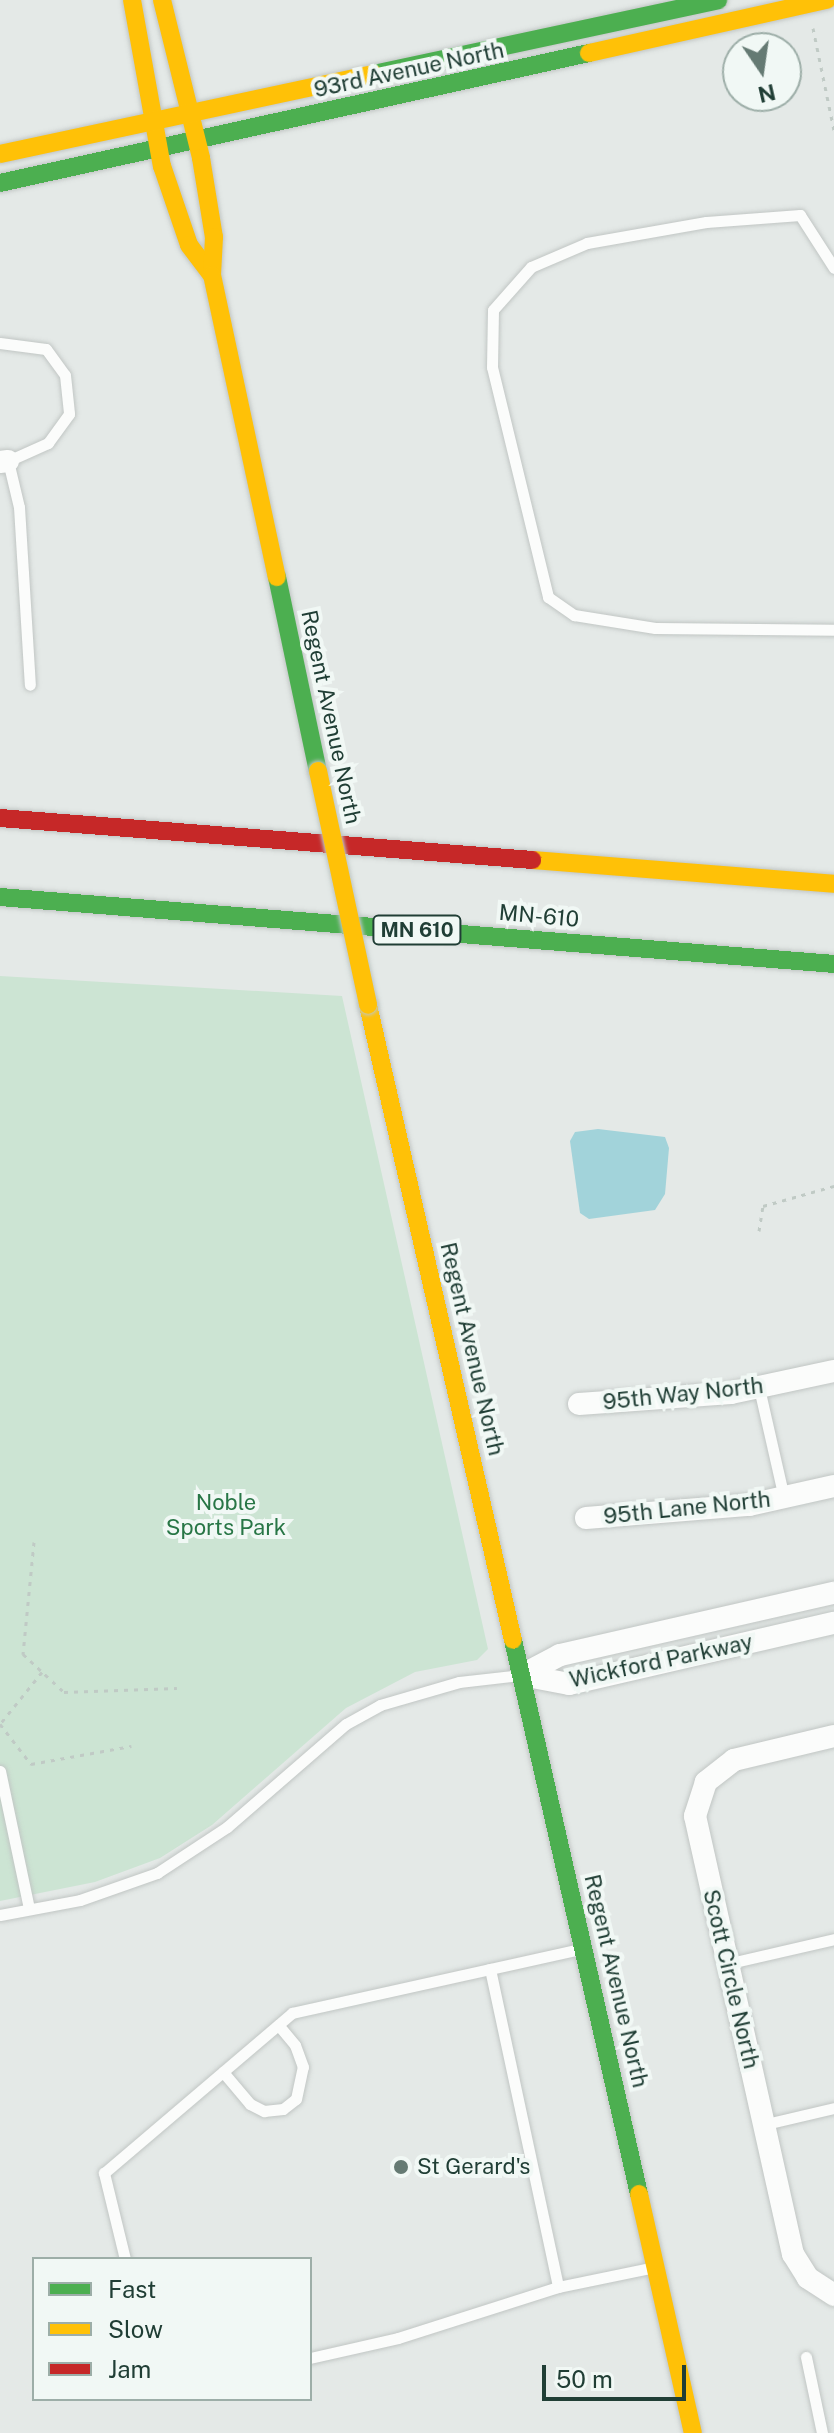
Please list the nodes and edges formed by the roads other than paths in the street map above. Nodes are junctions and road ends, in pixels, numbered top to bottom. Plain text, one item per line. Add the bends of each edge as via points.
1 (132, 0) edge
2 (162, 0) edge
3 (718, 0) edge
4 (831, 2) edge
5 (191, 114) junction
6 (152, 122) junction
7 (197, 140) junction
8 (158, 148) junction
9 (0, 154) edge
10 (0, 183) edge
11 (834, 268) edge
12 (212, 275) junction
13 (0, 343) edge
14 (4, 462) edge
15 (834, 630) edge
16 (30, 685) dead end
17 (0, 818) edge
18 (834, 884) edge
19 (0, 897) edge
20 (834, 964) edge
21 (834, 1371) edge
22 (759, 1388) junction
23 (579, 1404) dead end
24 (834, 1486) edge
25 (784, 1498) junction
26 (586, 1518) dead end
27 (834, 1593) edge
28 (834, 1623) edge
29 (522, 1675) junction
30 (834, 1736) edge
31 (0, 1771) edge
32 (29, 1909) junction
33 (0, 1915) edge
34 (834, 1939) edge
35 (584, 1948) junction
36 (726, 1964) junction
37 (490, 1969) junction
38 (278, 2025) junction
39 (223, 2072) junction
40 (834, 2108) edge
41 (766, 2124) junction
42 (125, 2257) edge
43 (655, 2267) junction
44 (558, 2287) junction
45 (834, 2295) edge
46 (806, 2357) dead end
47 (312, 2358) edge
48 (693, 2433) edge
49 (822, 2433) edge

1 - 6 main road, Regent Avenue North
2 - 5 main road, Regent Avenue North
3 - 5 main road, 93rd Avenue North
4 - 7 main road, 93rd Avenue North
5 - 6 main road, 93rd Avenue North
5 - 7 main road, Regent Avenue North
6 - 8 main road, Regent Avenue North
6 - 9 main road, 93rd Avenue North
7 - 8 main road, 93rd Avenue North
7 - 12 main road, Regent Avenue North via 214,237
8 - 10 main road, 93rd Avenue North
8 - 12 main road, Regent Avenue North via 189,245
11 - 15 lane via 800,215 706,222 587,243 531,267 493,310 492,352 548,597 574,615 655,628
12 - 29 main road, Regent Avenue North, bridge via 368,1005
13 - 14 lane via 46,349 65,375 69,414 48,443
14 - 16 lane via 19,507
17 - 18 main road
19 - 20 main road, MN-610 / MN 610
21 - 22 street, 95th Way North
22 - 23 street, 95th Way North
22 - 25 lane
24 - 25 street, 95th Lane North
25 - 26 street, 95th Lane North
27 - 29 street, Wickford Parkway via 560,1655
28 - 29 street, Wickford Parkway via 569,1684
29 - 32 lane via 459,1682 380,1705 346,1724 193,1853 124,1887
29 - 35 main road, Regent Avenue North
30 - 36 street, Scott Circle North via 734,1760 706,1782 698,1799 696,1834
31 - 32 lane
32 - 33 lane
34 - 36 lane
35 - 37 lane
35 - 43 main road, Regent Avenue North
36 - 41 street, Scott Circle North
37 - 38 lane via 292,2013
37 - 44 lane
38 - 39 lane
38 - 39 lane via 295,2045 303,2067 296,2099 283,2109 264,2111 250,2104
39 - 42 lane via 104,2173
40 - 41 lane
41 - 45 street, Scott Circle North via 793,2254 808,2278
43 - 44 lane
43 - 48 main road, Regent Avenue North
44 - 47 lane via 398,2338
46 - 49 lane

